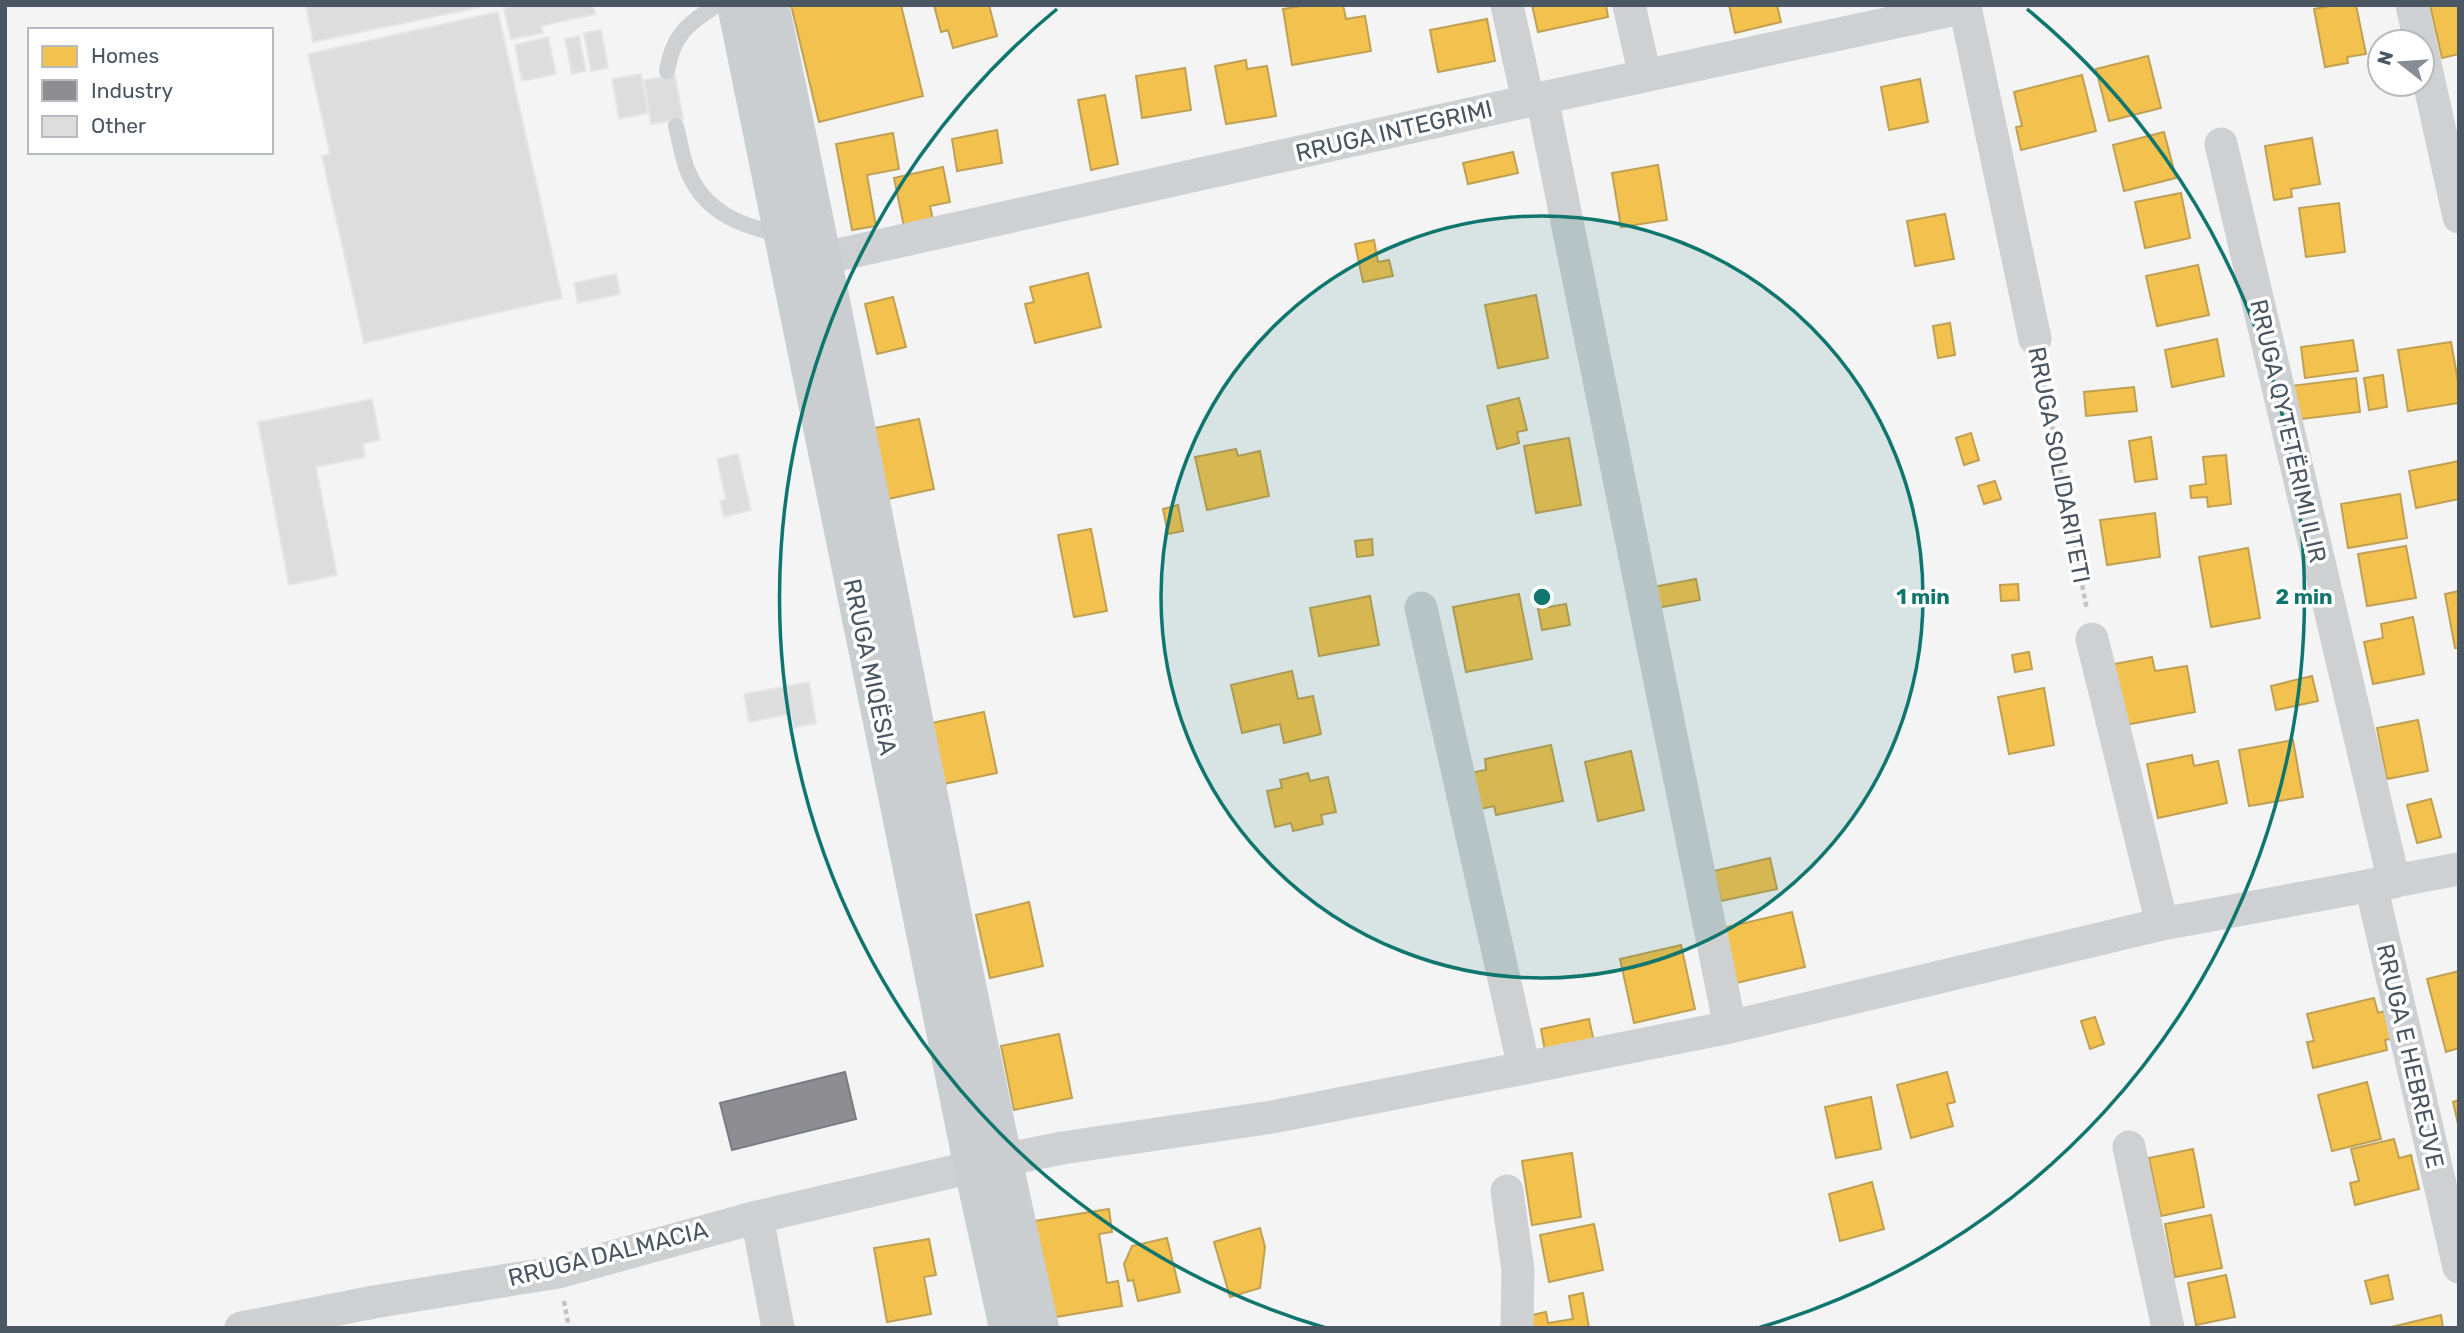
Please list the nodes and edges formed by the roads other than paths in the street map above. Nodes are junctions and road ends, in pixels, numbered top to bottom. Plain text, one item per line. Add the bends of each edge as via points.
1 (717, 5) edge
2 (736, 5) edge
3 (771, 5) edge
4 (1507, 5) edge
5 (1629, 5) edge
6 (2412, 5) edge
7 (1965, 6) edge
8 (1847, 19) edge
9 (2417, 28) edge
10 (667, 71) dead end
11 (1645, 76) junction
12 (2433, 98) edge
13 (1535, 99) junction
14 (676, 126) dead end
15 (2221, 144) dead end
16 (2459, 217) edge
17 (782, 235) junction
18 (824, 258) junction
19 (2035, 340) road end
20 (1421, 608) dead end
21 (2092, 639) road end
22 (2459, 869) edge
23 (2383, 883) junction
24 (2162, 924) junction
25 (1730, 1027) junction
26 (1524, 1068) junction
27 (2129, 1147) dead end
28 (988, 1164) junction
29 (1507, 1191) dead end
30 (757, 1217) junction
31 (2459, 1266) edge
32 (377, 1315) edge
33 (241, 1328) edge
34 (778, 1328) edge
35 (1008, 1328) edge
36 (1040, 1328) edge
37 (1517, 1328) edge
38 (2168, 1328) edge

1 - 10 lane via 684,29
2 - 17 main road, RRUGA MIQËSIA
3 - 18 main road, RRUGA MIQËSIA
4 - 13 street
5 - 11 street
6 - 9 street
7 - 8 street, RRUGA INTEGRIMI
7 - 19 street, RRUGA SOLIDARITETI
8 - 11 street, RRUGA INTEGRIMI
11 - 13 street, RRUGA INTEGRIMI
12 - 16 street
13 - 18 street, RRUGA INTEGRIMI
13 - 25 street
14 - 17 lane via 688,172 715,209 732,221
15 - 23 street, RRUGA QYTETËRIMI ILIR
17 - 28 main road, RRUGA MIQËSIA
18 - 28 main road, RRUGA MIQËSIA
20 - 26 street
21 - 24 street
22 - 23 street, RRUGA DALMACIA
23 - 24 street, RRUGA DALMACIA
23 - 31 street, RRUGA E HEBREJVE
24 - 25 street, RRUGA DALMACIA
25 - 26 street, RRUGA DALMACIA
26 - 28 street, RRUGA DALMACIA via 1272,1117
27 - 38 street
28 - 30 street, RRUGA DALMACIA
28 - 35 main road, RRUGA MIQËSIA
28 - 36 main road, RRUGA MIQËSIA
29 - 37 street via 1518,1270
30 - 32 street, RRUGA DALMACIA via 558,1272
30 - 34 street
32 - 33 street, RRUGA DALMACIA

